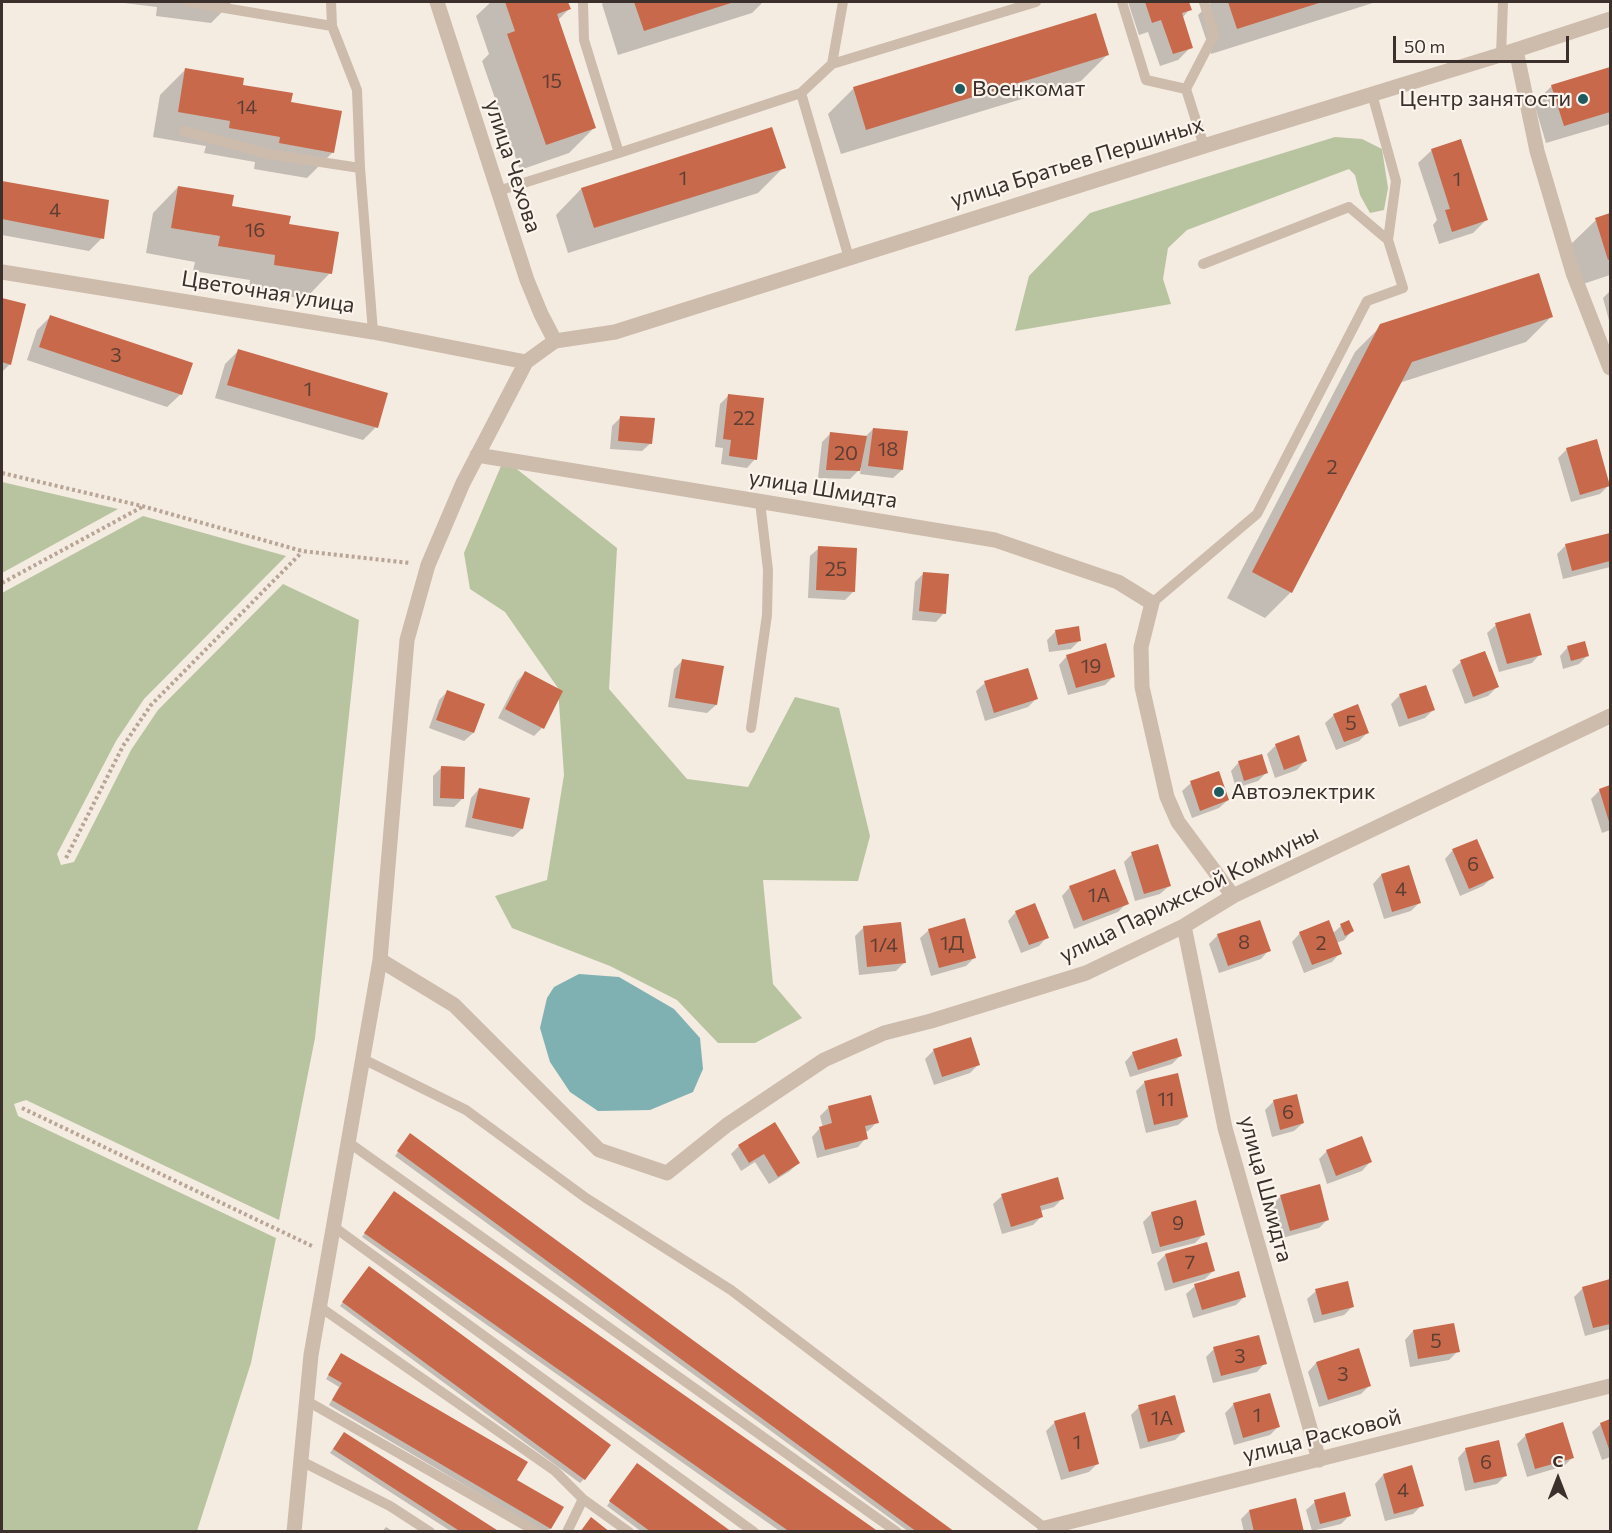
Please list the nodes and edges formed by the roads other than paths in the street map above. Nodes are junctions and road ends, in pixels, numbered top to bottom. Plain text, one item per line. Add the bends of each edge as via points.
1 (189, 2) edge
2 (331, 2) edge
3 (436, 2) edge
4 (584, 2) edge
5 (843, 2) edge
6 (1036, 2) edge
7 (1122, 2) edge
8 (1204, 2) edge
9 (1503, 2) edge
10 (1611, 19) edge
11 (332, 26) junction
12 (1516, 50) junction
13 (1501, 55) junction
14 (832, 64) junction
15 (1186, 89) junction
16 (801, 93) junction
17 (1372, 94) junction
18 (184, 131) dead end
19 (1204, 146) junction
20 (619, 153) junction
21 (360, 168) junction
22 (498, 191) junction
23 (1388, 240) junction
24 (849, 258) junction
25 (1203, 264) dead end
26 (2, 272) edge
27 (373, 332) junction
28 (555, 342) junction
29 (526, 362) junction
30 (1611, 368) edge
31 (477, 455) junction
32 (760, 502) junction
33 (1152, 603) junction
34 (1611, 716) edge
35 (752, 728) dead end
36 (1233, 896) junction
37 (1184, 926) junction
38 (380, 960) junction
39 (363, 1059) junction
40 (348, 1142) junction
41 (334, 1227) junction
42 (320, 1307) junction
43 (1611, 1386) edge
44 (307, 1401) junction
45 (1319, 1460) junction
46 (301, 1461) junction
47 (584, 1499) junction
48 (1045, 1527) joint
49 (294, 1532) edge
50 (430, 1532) edge
51 (537, 1532) edge
52 (567, 1532) edge
53 (629, 1532) edge
54 (754, 1532) edge
55 (897, 1532) edge

1 - 11 lane
2 - 11 lane
3 - 22 street, улица Чехова
4 - 20 lane via 584,40
5 - 14 lane
6 - 14 lane
7 - 15 lane via 1146,80
8 - 15 lane via 1214,35
9 - 13 lane
10 - 12 street, улица Братьев Першиных
11 - 21 lane via 357,90
12 - 13 street, улица Братьев Першиных
12 - 30 street via 1537,151 1573,273
13 - 17 street, улица Братьев Першиных
14 - 16 lane
15 - 19 lane
16 - 20 lane
16 - 24 lane
17 - 19 street, улица Братьев Першиных
17 - 23 lane via 1396,181
18 - 21 lane via 268,154
19 - 24 street, улица Братьев Першиных
20 - 22 lane
21 - 27 lane
22 - 28 street, улица Чехова via 527,280
23 - 25 lane via 1349,207
23 - 33 lane via 1403,288 1367,301 1257,514
24 - 28 street, улица Братьев Першиных via 615,332
26 - 27 street, Цветочная улица
27 - 29 street, Цветочная улица
28 - 29 street
29 - 31 street
31 - 32 street, улица Шмидта
31 - 38 street via 428,565 407,640
32 - 33 street, улица Шмидта via 995,540 1118,582
32 - 35 lane via 768,570 767,615
33 - 36 street via 1141,647 1142,687 1167,797 1178,822
34 - 36 street, улица Парижской Коммуны
36 - 37 street, улица Парижской Коммуны
37 - 38 street, улица Парижской Коммуны via 1086,973 884,1033 824,1060 727,1125 667,1173 599,1150 454,1005
37 - 45 street, улица Шмидта via 1225,1128
38 - 39 street
39 - 40 street
39 - 48 lane via 466,1110 586,1198 731,1290
40 - 41 street
40 - 55 lane
41 - 42 street
41 - 54 lane
42 - 44 street
42 - 47 lane via 555,1471
43 - 45 street, улица Расковой
44 - 46 street
44 - 51 lane
45 - 48 street, улица Расковой
46 - 49 street
46 - 50 lane via 390,1506
47 - 52 lane
47 - 53 lane

